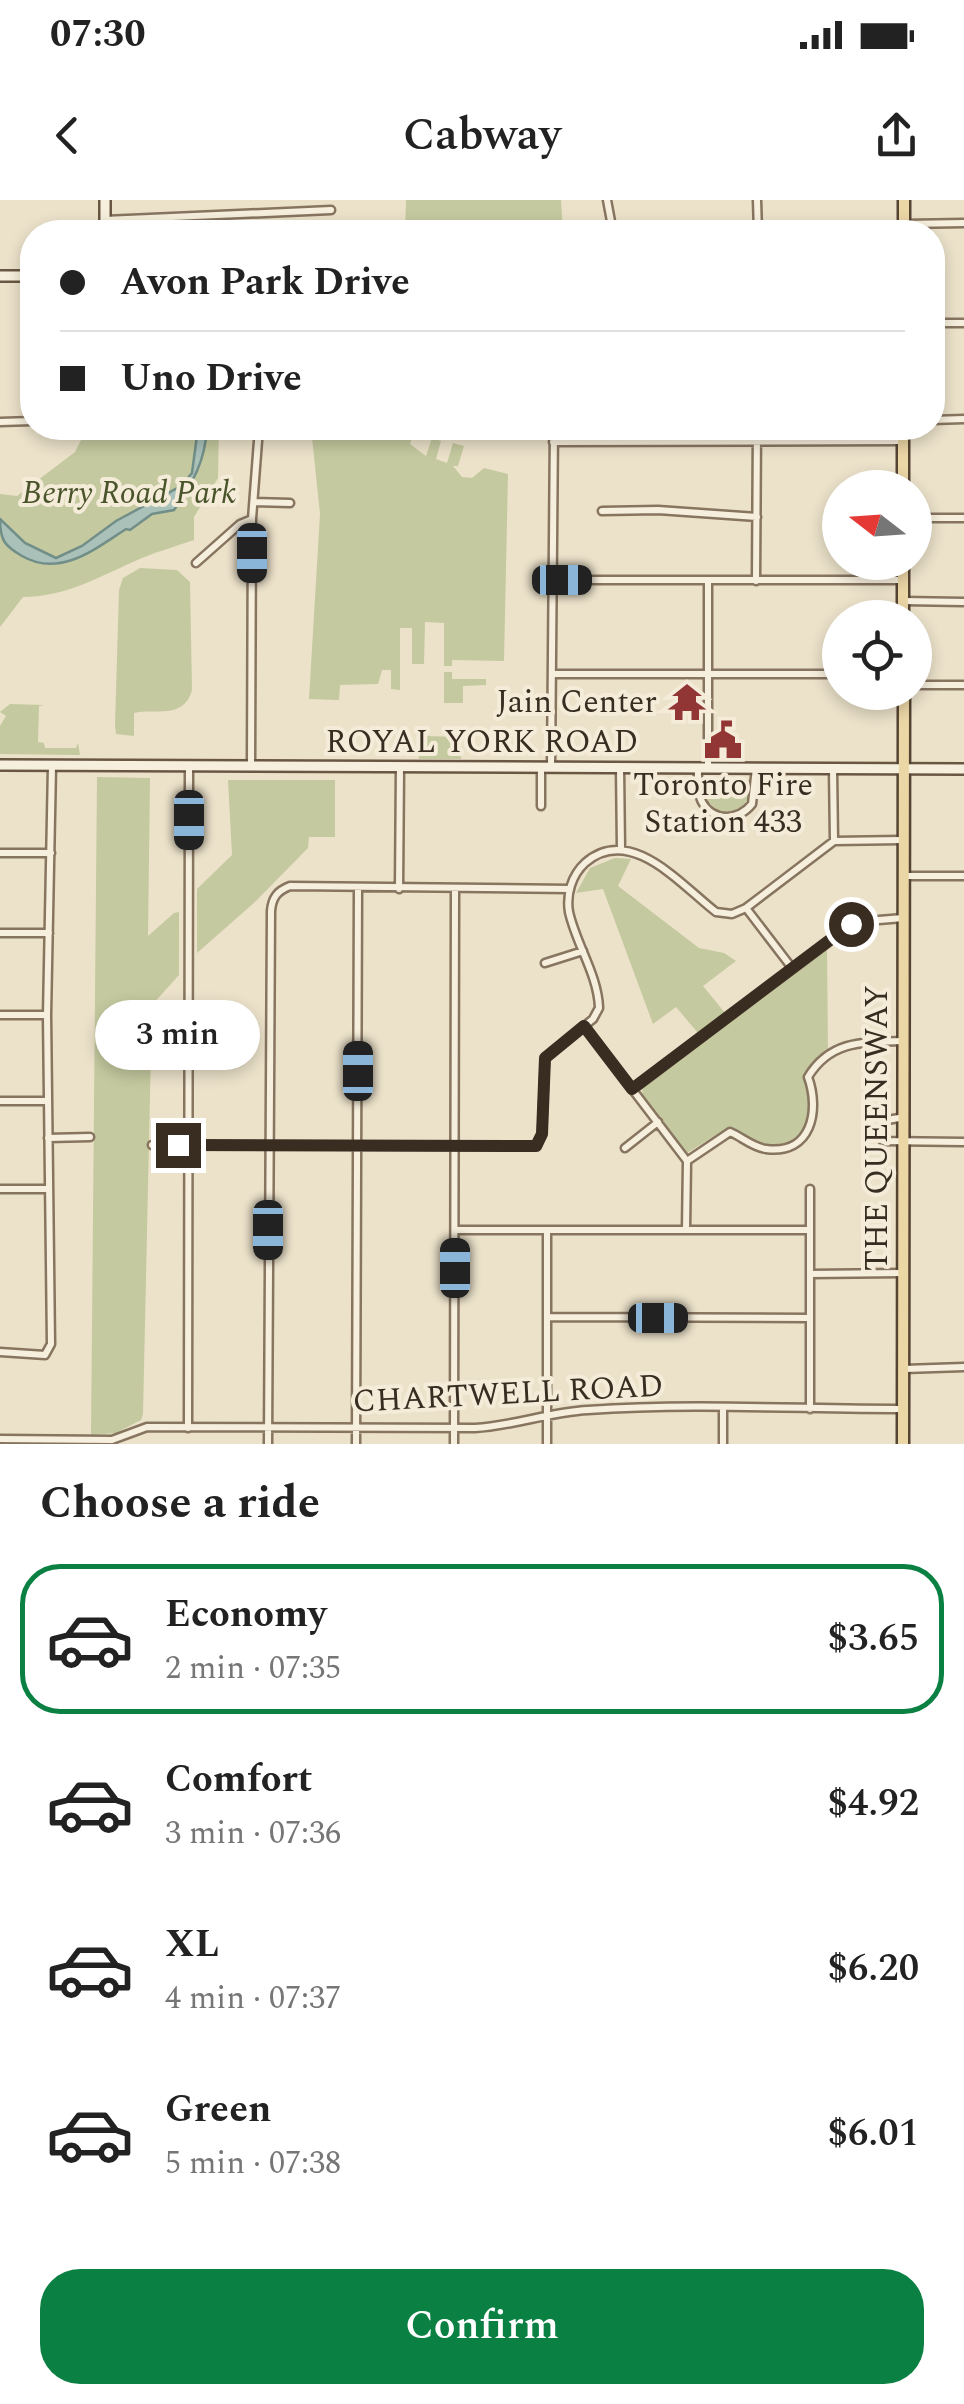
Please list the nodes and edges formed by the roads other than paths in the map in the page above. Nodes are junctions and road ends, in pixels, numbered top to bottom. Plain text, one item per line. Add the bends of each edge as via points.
1 (105, 200) edge
2 (331, 210) dead end
3 (105, 220) joint
4 (258, 440) edge
5 (689, 440) edge
6 (757, 440) edge
7 (830, 440) edge
8 (903, 441) joint
9 (554, 442) joint
10 (903, 470) edge
11 (254, 502) junction
12 (290, 503) dead end
13 (602, 511) dead end
14 (756, 516) junction
15 (252, 518) junction
16 (932, 518) edge
17 (964, 518) edge
18 (196, 564) dead end
19 (552, 580) junction
20 (708, 580) junction
21 (904, 580) joint
22 (756, 581) junction
23 (904, 600) edge
24 (932, 601) edge
25 (964, 602) edge
26 (552, 674) junction
27 (822, 674) edge
28 (708, 676) junction
29 (964, 684) edge
30 (932, 685) edge
31 (904, 710) edge
32 (0, 765) edge
33 (52, 766) junction
34 (188, 766) junction
35 (251, 766) junction
36 (400, 766) junction
37 (546, 768) junction
38 (620, 768) junction
39 (703, 768) junction
40 (756, 768) junction
41 (833, 769) junction
42 (903, 769) junction
43 (964, 769) edge
44 (541, 806) dead end
45 (902, 840) junction
46 (834, 841) junction
47 (620, 849) junction
48 (0, 854) edge
49 (51, 854) junction
50 (903, 876) junction
51 (964, 876) edge
52 (399, 888) junction
53 (358, 889) junction
54 (455, 889) junction
55 (570, 889) junction
56 (746, 908) junction
57 (903, 918) junction
58 (0, 933) edge
59 (49, 933) junction
60 (583, 951) junction
61 (545, 963) dead end
62 (792, 968) junction
63 (0, 1015) edge
64 (47, 1015) junction
65 (584, 1026) junction
66 (905, 1042) junction
67 (632, 1089) junction
68 (0, 1100) edge
69 (48, 1101) junction
70 (905, 1117) junction
71 (658, 1122) junction
72 (48, 1138) junction
73 (90, 1138) dead end
74 (904, 1142) junction
75 (964, 1142) edge
76 (152, 1145) dead end
77 (189, 1146) junction
78 (269, 1146) junction
79 (358, 1147) junction
80 (455, 1147) junction
81 (624, 1148) dead end
82 (687, 1160) junction
83 (810, 1188) dead end
84 (0, 1189) edge
85 (48, 1189) junction
86 (456, 1230) junction
87 (547, 1230) junction
88 (686, 1230) junction
89 (810, 1230) junction
90 (902, 1272) junction
91 (810, 1274) junction
92 (547, 1317) junction
93 (810, 1318) junction
94 (0, 1352) edge
95 (964, 1367) edge
96 (903, 1370) junction
97 (902, 1408) junction
98 (723, 1409) junction
99 (810, 1409) junction
100 (547, 1414) junction
101 (188, 1428) junction
102 (454, 1428) junction
103 (268, 1429) junction
104 (356, 1429) junction
105 (0, 1439) edge
106 (37, 1442) edge
107 (268, 1444) edge
108 (356, 1444) edge
109 (454, 1444) edge
110 (547, 1444) edge
111 (723, 1444) edge
112 (902, 1444) edge

1 - 3 main road
2 - 3 street
4 - 11 street
5 - 9 street
6 - 14 street
7 - 8 street
8 - 10 main road
9 - 19 street
11 - 12 street
11 - 15 street
13 - 14 street
14 - 22 street
15 - 18 street
15 - 35 street
16 - 17 street
19 - 20 street
19 - 26 street
20 - 22 street
20 - 28 street
21 - 22 street
21 - 23 main road
24 - 25 street
26 - 28 street
26 - 37 street
27 - 28 street
28 - 39 street
29 - 30 street
31 - 42 main road, THE QUEENSWAY
32 - 33 main road, ROYAL YORK ROAD
33 - 34 main road, ROYAL YORK ROAD
33 - 49 street
34 - 35 main road, ROYAL YORK ROAD
34 - 77 street
35 - 36 main road, ROYAL YORK ROAD
36 - 37 main road, ROYAL YORK ROAD
36 - 52 street
37 - 38 main road, ROYAL YORK ROAD
37 - 44 street
38 - 39 main road, ROYAL YORK ROAD
38 - 47 street
39 - 40 main road, ROYAL YORK ROAD
39 - 40 street via 700,799 724,817 752,804
40 - 41 main road, ROYAL YORK ROAD
41 - 42 main road, ROYAL YORK ROAD
41 - 46 street
42 - 43 main road, ROYAL YORK ROAD
42 - 45 main road, THE QUEENSWAY
45 - 46 street
45 - 50 main road, THE QUEENSWAY
46 - 56 street
47 - 55 street via 590,859
47 - 56 street via 648,858 716,912
48 - 49 street
49 - 59 street
50 - 51 street
50 - 57 main road, THE QUEENSWAY
52 - 53 street
52 - 54 street
53 - 78 street via 290,886 271,911
53 - 79 street
54 - 55 street
54 - 80 street
55 - 60 street via 569,910
56 - 62 street
57 - 62 street via 855,922
57 - 66 main road, THE QUEENSWAY
58 - 59 street
59 - 64 street
60 - 61 street
60 - 65 street via 600,1002
62 - 67 street
63 - 64 street
64 - 69 street
65 - 67 street
65 - 80 street via 545,1058 540,1143
66 - 70 main road, THE QUEENSWAY
66 - 82 street via 852,1042 813,1069 808,1076 814,1116 791,1145 759,1148 730,1132
67 - 71 street
68 - 69 street
69 - 72 street
70 - 74 main road, THE QUEENSWAY
70 - 74 street via 887,1120 882,1135 884,1142
71 - 81 street
71 - 82 street
72 - 73 street
72 - 85 street
74 - 75 street
74 - 90 main road, THE QUEENSWAY
76 - 77 street
77 - 78 street
77 - 101 street
78 - 79 street
78 - 103 street
79 - 80 street
79 - 104 street
80 - 86 street
82 - 88 street
83 - 89 street
84 - 85 street
85 - 94 street via 50,1348 46,1355
86 - 87 street
86 - 102 street
87 - 88 street
87 - 92 street
88 - 89 street
89 - 91 street
90 - 91 street
90 - 96 main road, THE QUEENSWAY
91 - 93 street
92 - 93 street
92 - 100 street
93 - 99 street
95 - 96 street
96 - 97 main road, THE QUEENSWAY
97 - 99 street, CHARTWELL ROAD
97 - 112 main road, THE QUEENSWAY
98 - 99 street, CHARTWELL ROAD
98 - 100 street, CHARTWELL ROAD
98 - 111 street
100 - 102 street, CHARTWELL ROAD via 510,1425
100 - 110 street
101 - 103 street, CHARTWELL ROAD
101 - 106 street, CHARTWELL ROAD
102 - 104 street, CHARTWELL ROAD
102 - 109 street
103 - 104 street, CHARTWELL ROAD
103 - 107 street
104 - 108 street
105 - 106 street, CHARTWELL ROAD

